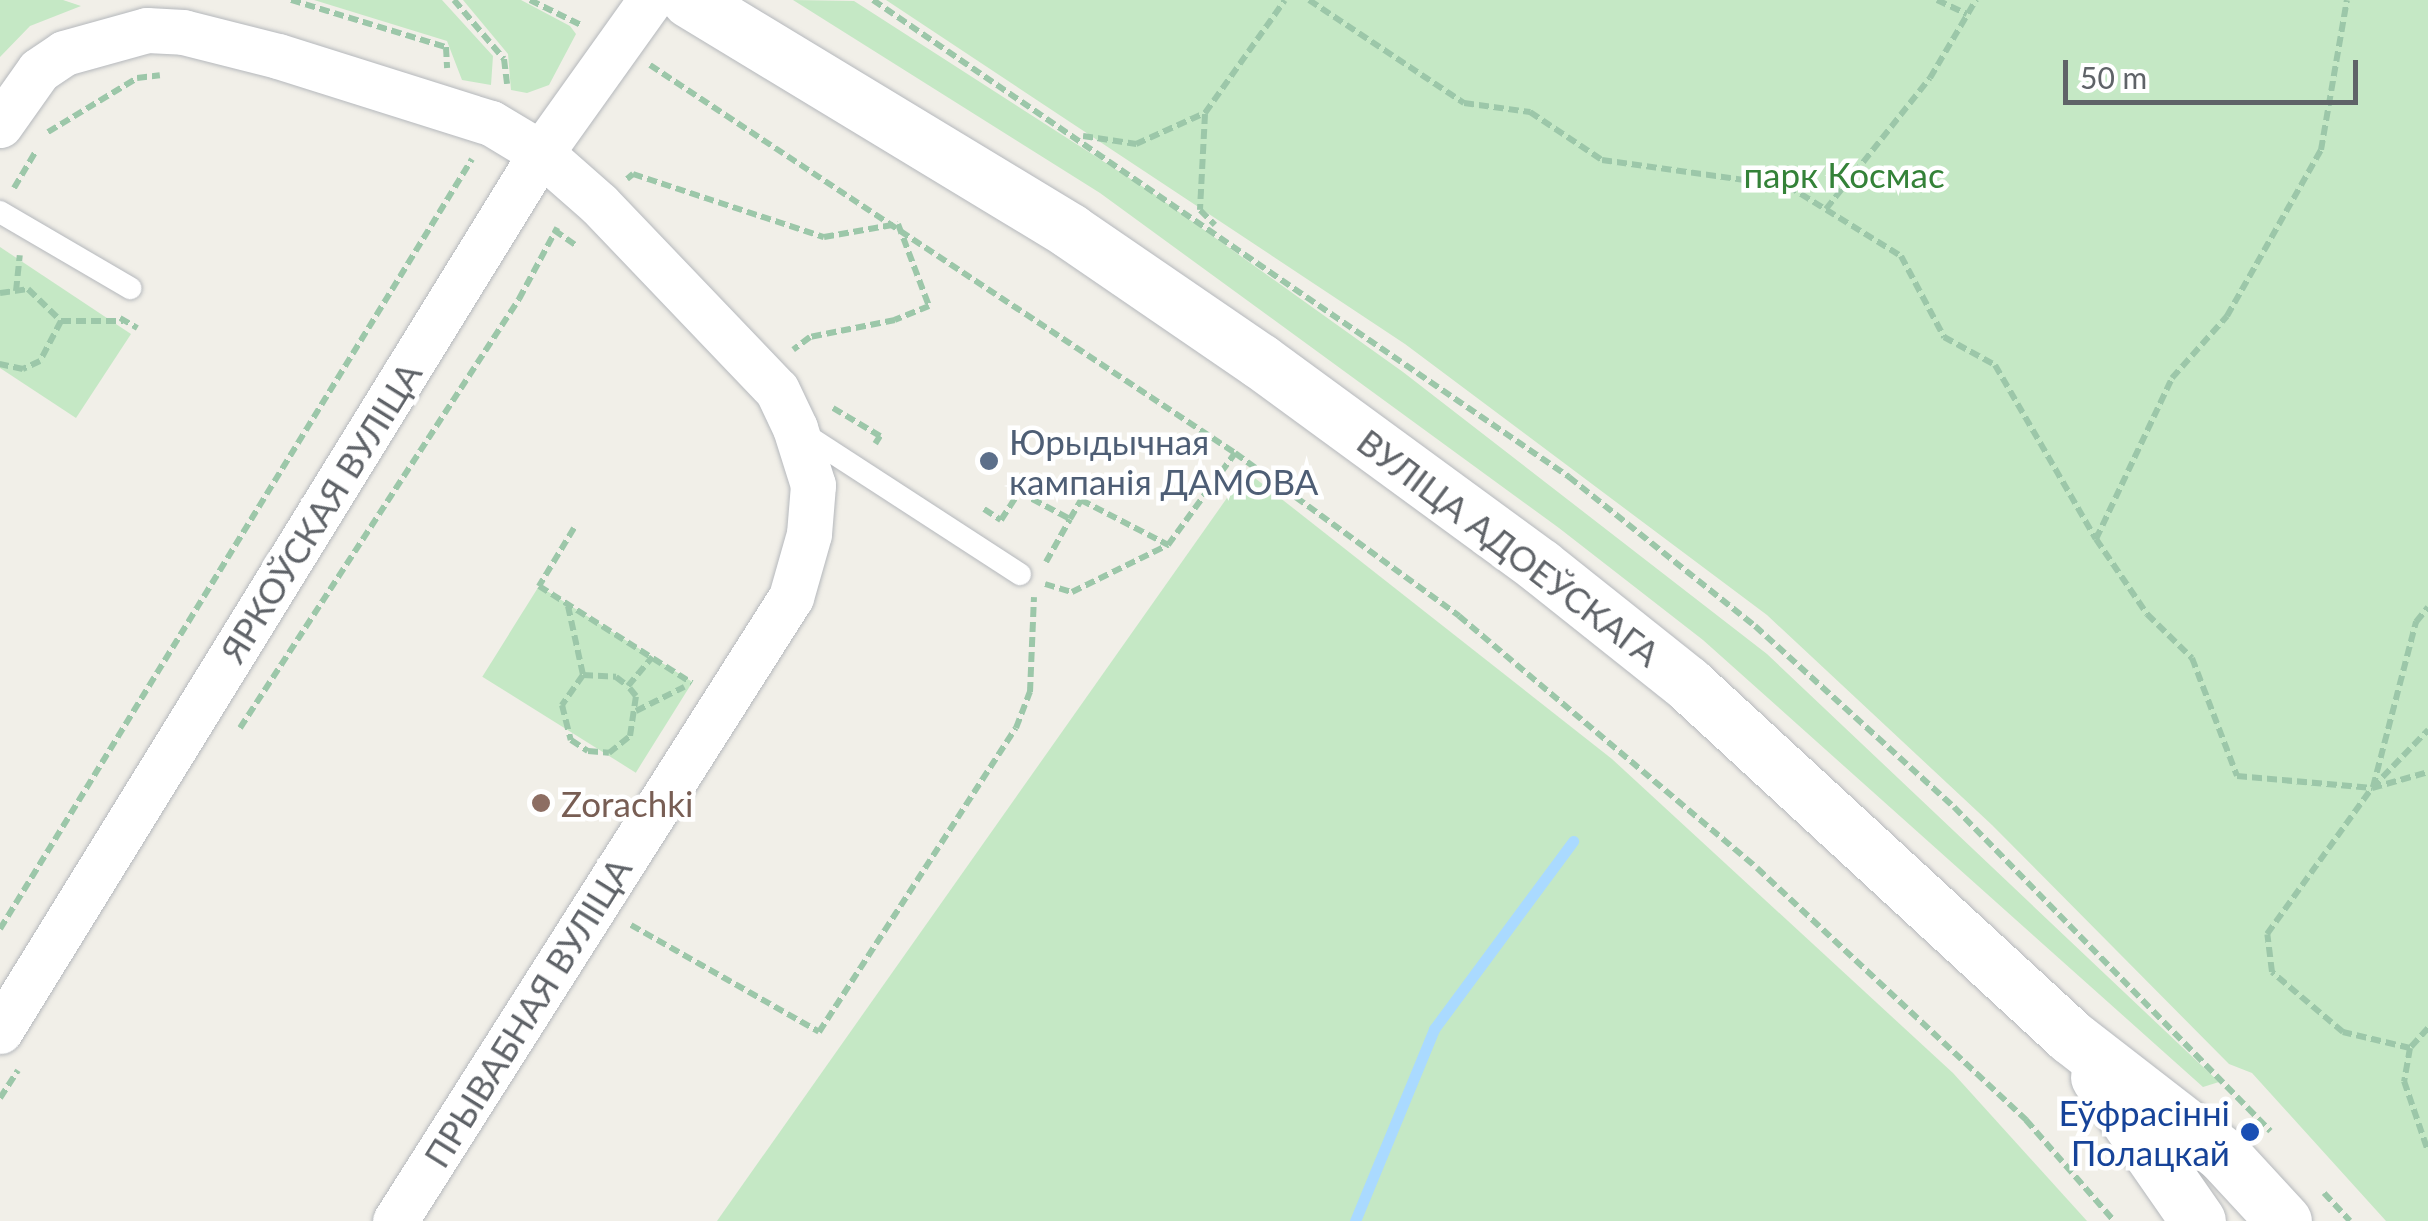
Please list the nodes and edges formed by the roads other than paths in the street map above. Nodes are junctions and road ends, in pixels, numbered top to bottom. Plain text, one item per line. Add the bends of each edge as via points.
1 (650, 0) edge
2 (689, 0) edge
3 (0, 125) edge
4 (541, 153) junction
5 (0, 212) edge
6 (130, 288) dead end
7 (812, 416) junction
8 (1028, 577) road end
9 (2072, 1037) junction
10 (11, 1048) edge
11 (2298, 1201) edge
12 (394, 1221) edge
13 (2198, 1221) edge

1 - 4 street, ЯРКОЎСКАЯ ВУЛІЦА via 621,58
2 - 9 main road, ВУЛІЦА АДОЕЎСКАГА via 1070,231 1260,360 1540,566 1687,683
3 - 4 street via 39,70 64,53 147,30 183,32 474,144
4 - 7 street via 599,204 777,390
4 - 10 street, ЯРКОЎСКАЯ ВУЛІЦА
5 - 6 lane
7 - 8 lane
7 - 12 street, ПРЫВАБНАЯ ВУЛІЦА via 809,534 791,598
9 - 11 main road, ВУЛІЦА АДОЕЎСКАГА via 2224,1155
9 - 13 main road, ВУЛІЦА АДОЕЎСКАГА

